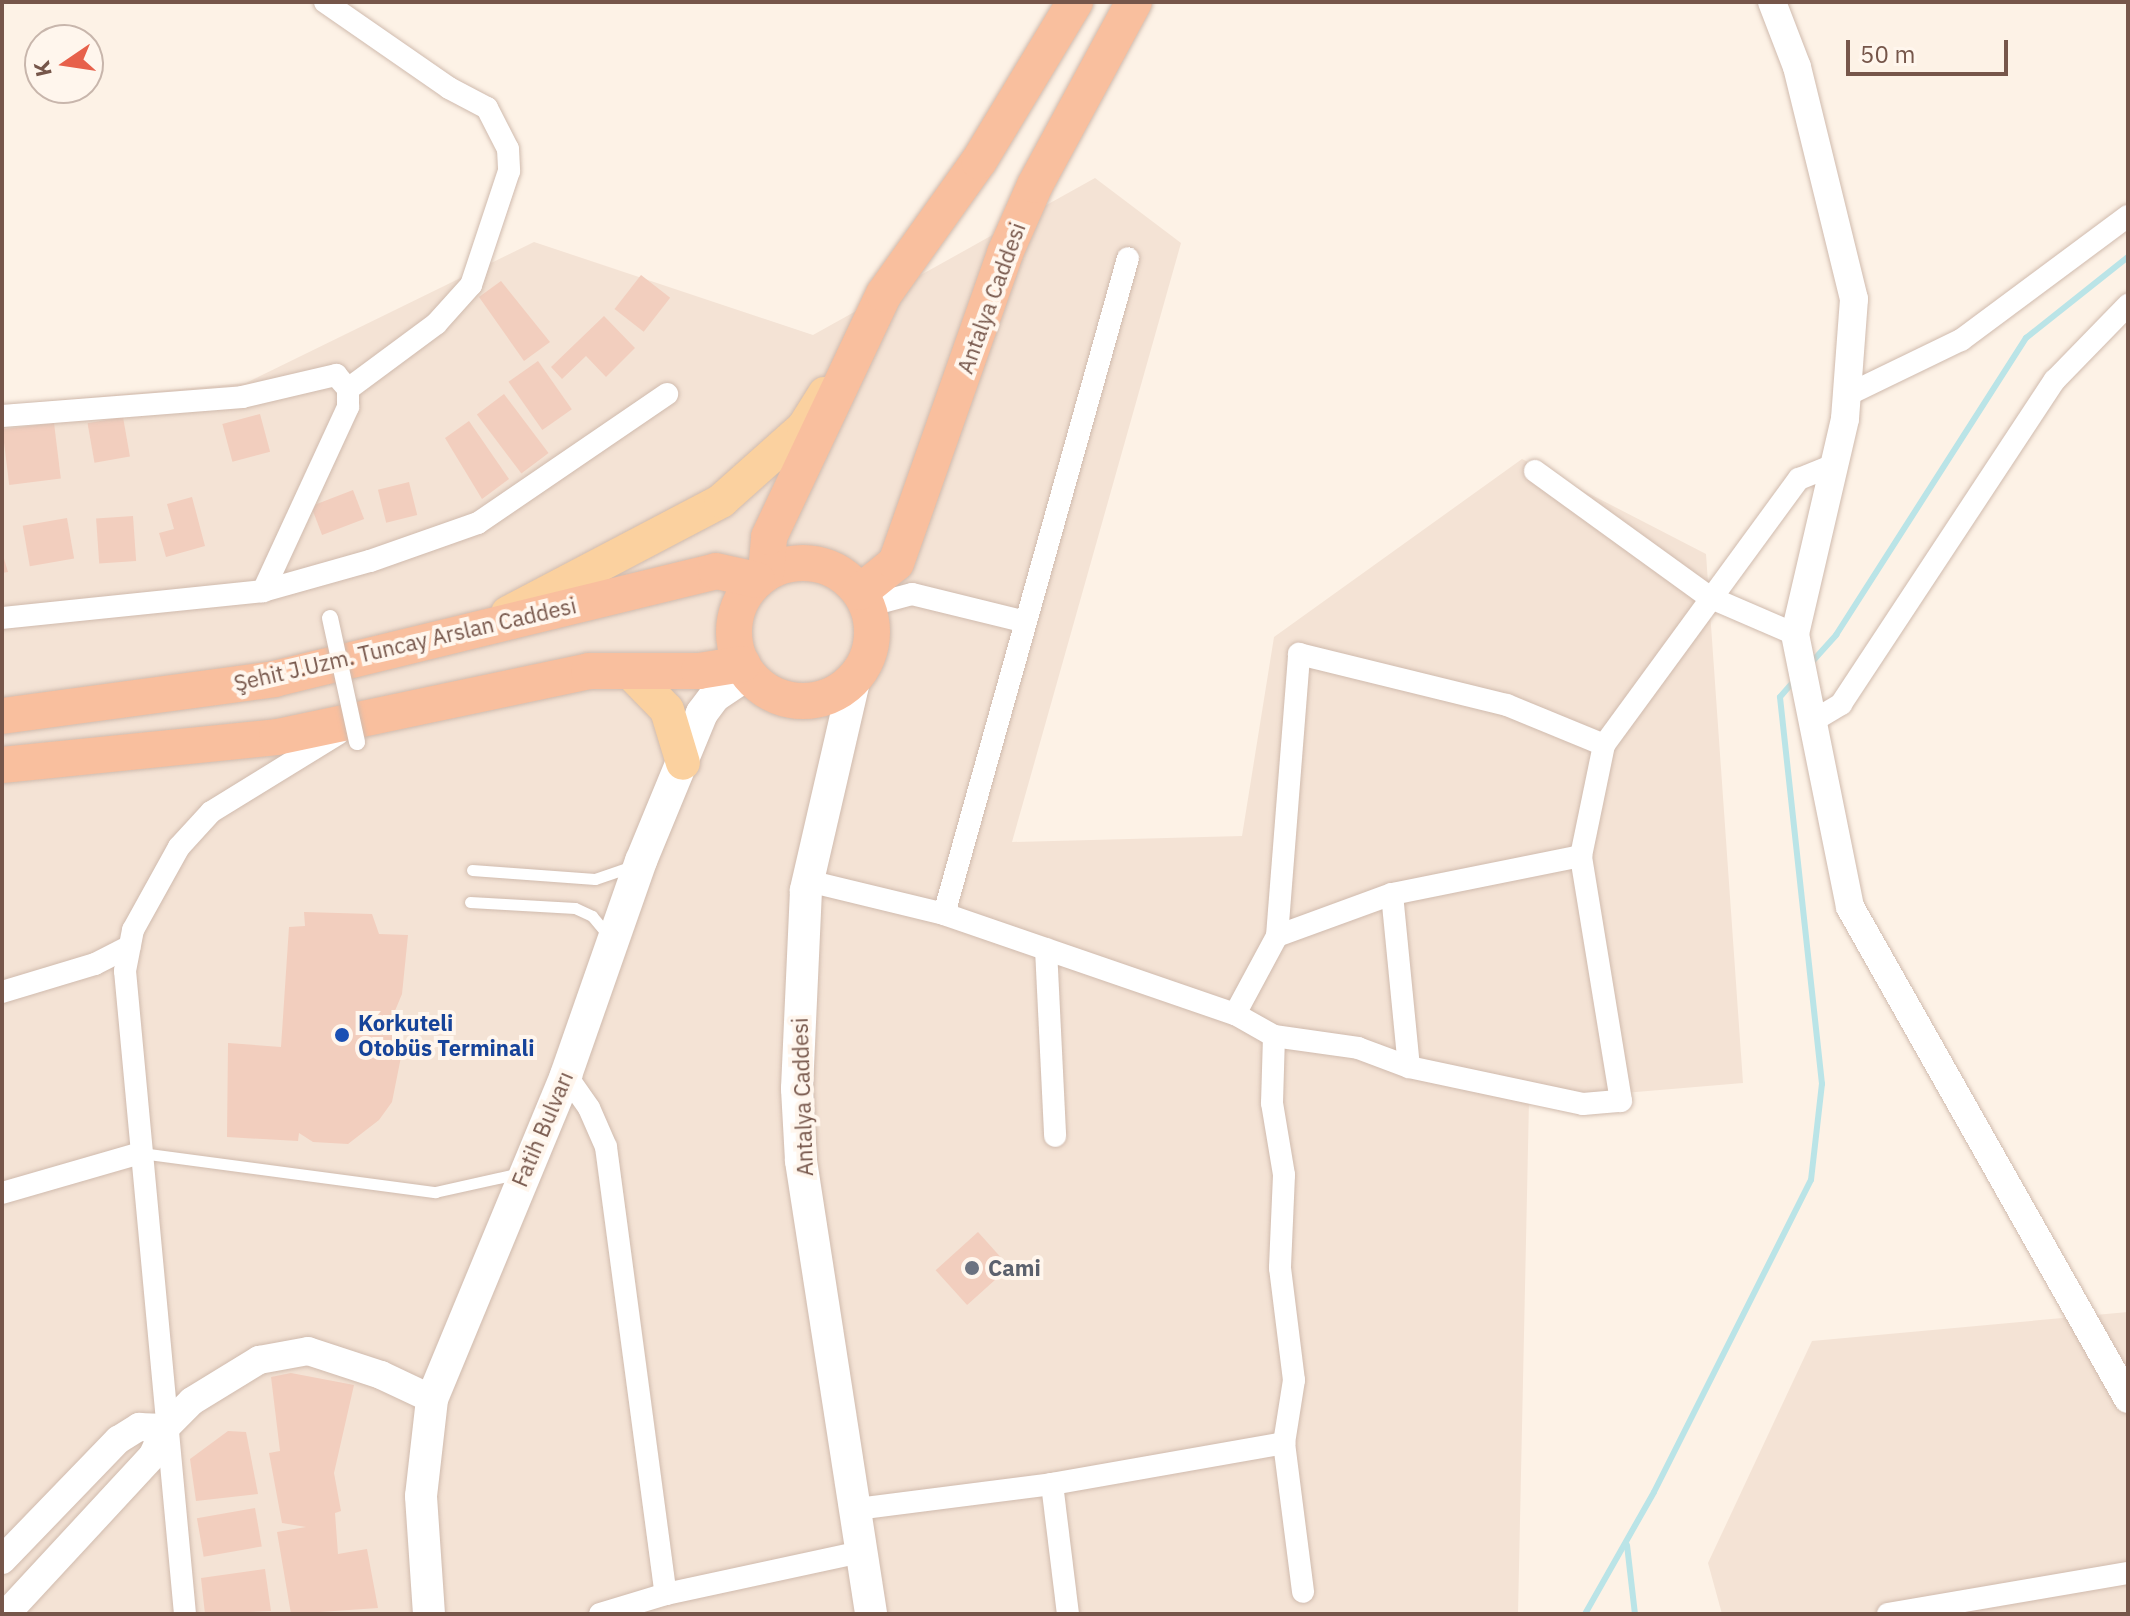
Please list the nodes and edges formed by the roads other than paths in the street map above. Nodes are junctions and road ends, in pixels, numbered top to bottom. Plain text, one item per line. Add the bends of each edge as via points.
1 (325, 2) edge
2 (1075, 2) edge
3 (1134, 2) edge
4 (1772, 2) edge
5 (2128, 216) edge
6 (1128, 258) dead end
7 (883, 298) junction
8 (2128, 305) edge
9 (348, 389) junction
10 (667, 394) dead end
11 (1847, 395) junction
12 (2, 416) edge
13 (1836, 464) junction
14 (1535, 471) dead end
15 (762, 577) junction
16 (263, 591) junction
17 (1709, 597) junction
18 (864, 599) junction
19 (2, 618) edge
20 (330, 618) dead end
21 (1026, 622) junction
22 (467, 632) junction
23 (1795, 640) junction
24 (745, 669) junction
25 (629, 671) junction
26 (855, 677) junction
27 (1812, 715) junction
28 (2, 716) edge
29 (362, 730) junction
30 (1604, 745) junction
31 (683, 763) junction
32 (2, 765) edge
33 (1581, 856) junction
34 (641, 861) junction
35 (472, 870) dead end
36 (808, 881) junction
37 (1392, 894) junction
38 (470, 902) dead end
39 (944, 914) junction
40 (1277, 936) junction
41 (130, 946) junction
42 (613, 946) junction
43 (1046, 949) junction
44 (2, 992) edge
45 (1235, 1014) junction
46 (1274, 1036) junction
47 (1409, 1067) junction
48 (566, 1075) junction
49 (1055, 1136) dead end
50 (141, 1153) junction
51 (524, 1172) junction
52 (2, 1193) edge
53 (432, 1399) junction
54 (2128, 1399) edge
55 (165, 1428) junction
56 (1284, 1443) junction
57 (1052, 1484) junction
58 (857, 1509) junction
59 (860, 1552) junction
60 (2, 1560) edge
61 (2128, 1573) edge
62 (1303, 1592) dead end
63 (666, 1594) junction
64 (6, 1614) edge
65 (185, 1614) edge
66 (429, 1614) edge
67 (600, 1614) edge
68 (871, 1614) edge
69 (1068, 1614) edge
70 (1888, 1614) edge

1 - 9 street via 449,88 487,108 508,149 509,171 471,285 436,324
2 - 7 highway via 979,161
3 - 18 highway, Antalya Caddesi via 1048,159 1011,239 896,563
4 - 11 street via 1797,67 1854,299
5 - 11 street via 1961,340
6 - 21 street
7 - 15 highway via 769,537
7 - 22 main road via 804,427 721,501 581,579
8 - 27 street via 2055,380 1841,704
9 - 12 street via 336,375 318,375 242,397
9 - 16 street via 348,407
10 - 16 street via 478,523 322,577
11 - 13 street
13 - 17 street via 1799,479
13 - 23 street
14 - 17 street
15 - 18 highway via 811,563 844,575
15 - 22 highway, Şehit J.Uzm. Tuncay Arslan Caddesi via 716,571
15 - 24 highway via 735,619
16 - 19 street
17 - 23 street
17 - 30 street
18 - 21 street via 912,594
18 - 26 highway via 870,647
20 - 29 street, bridge
21 - 39 street
22 - 28 highway, Şehit J.Uzm. Tuncay Arslan Caddesi via 274,679
23 - 27 street
24 - 25 highway
24 - 26 highway via 774,695 807,701 828,697
24 - 31 main road, Fatih Bulvarı via 715,696
25 - 29 highway via 589,671
25 - 31 main road via 667,710
26 - 36 main road, Antalya Caddesi
27 - 54 street via 1850,907
29 - 32 highway
29 - 41 street via 211,812 179,847 133,930
30 - 33 street
30 - 40 street via 1507,705 1299,654
31 - 34 main road, Fatih Bulvarı
33 - 37 street
33 - 47 street via 1621,1101 1583,1104
34 - 35 lane via 615,876 595,879
34 - 42 main road, Fatih Bulvarı
36 - 39 street
36 - 58 main road, Antalya Caddesi via 799,965 801,1161
37 - 40 street
37 - 47 street
38 - 42 lane via 575,908 606,927
39 - 43 street
40 - 45 street
41 - 44 street via 95,964
41 - 50 street via 125,971
42 - 48 main road, Fatih Bulvarı
43 - 45 street
43 - 49 street
45 - 46 street
46 - 47 street via 1358,1048
46 - 56 street via 1272,1103 1284,1175 1280,1268 1294,1380
48 - 51 main road, Fatih Bulvarı
48 - 63 street via 589,1108 606,1147
50 - 51 lane via 435,1192
50 - 52 street
50 - 55 street
51 - 53 main road, Fatih Bulvarı
53 - 55 street via 308,1351 259,1360 192,1401
53 - 66 main road, Fatih Bulvarı via 421,1496
55 - 60 street via 139,1427 118,1440
55 - 64 street via 153,1455
55 - 65 street
56 - 57 street
56 - 62 street
57 - 58 street
57 - 69 street
58 - 59 main road, Antalya Caddesi
59 - 63 street
59 - 68 main road, Antalya Caddesi
61 - 70 street
63 - 67 street

